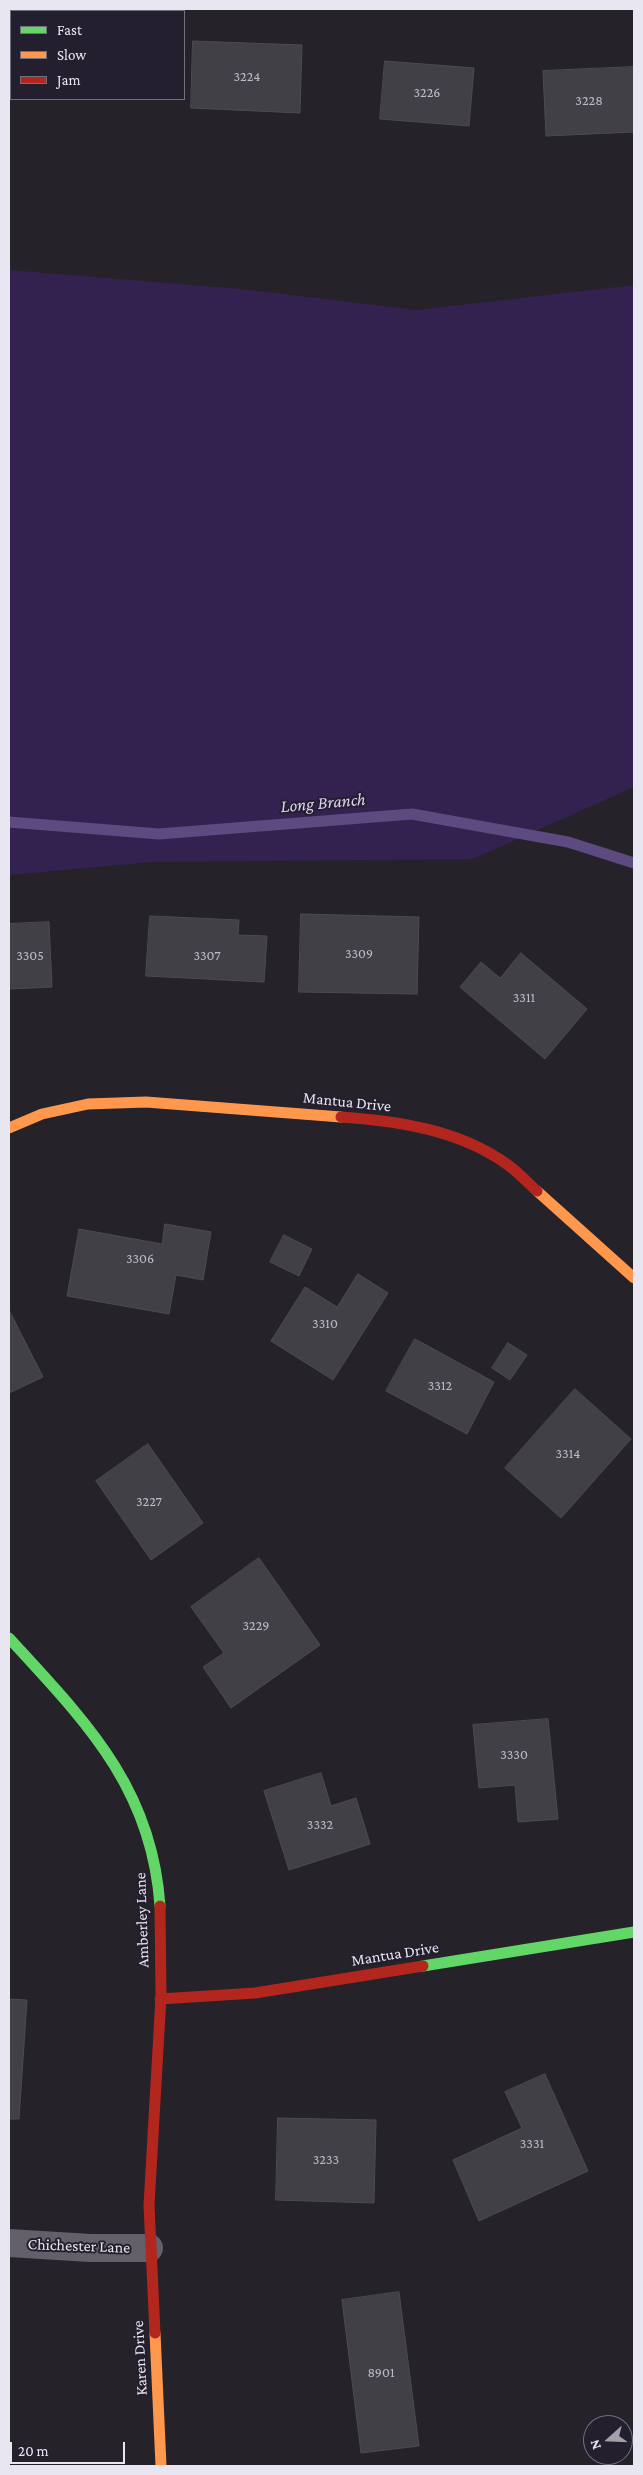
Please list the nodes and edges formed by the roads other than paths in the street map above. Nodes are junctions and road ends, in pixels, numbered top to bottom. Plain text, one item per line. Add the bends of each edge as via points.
1 (9, 1128) edge
2 (634, 1278) edge
3 (9, 1638) edge
4 (634, 1932) edge
5 (160, 1999) junction
6 (9, 2244) edge
7 (149, 2248) junction
8 (161, 2466) edge

1 - 2 street, Mantua Drive via 42,1114 88,1104 146,1102 344,1116 415,1125 463,1140 508,1165
3 - 5 street, Amberley Lane via 114,1762 140,1811 159,1885
4 - 5 street, Mantua Drive via 255,1993
5 - 7 street, Amberley Lane via 149,2186
6 - 7 street, Chichester Lane
7 - 8 street, Karen Drive

